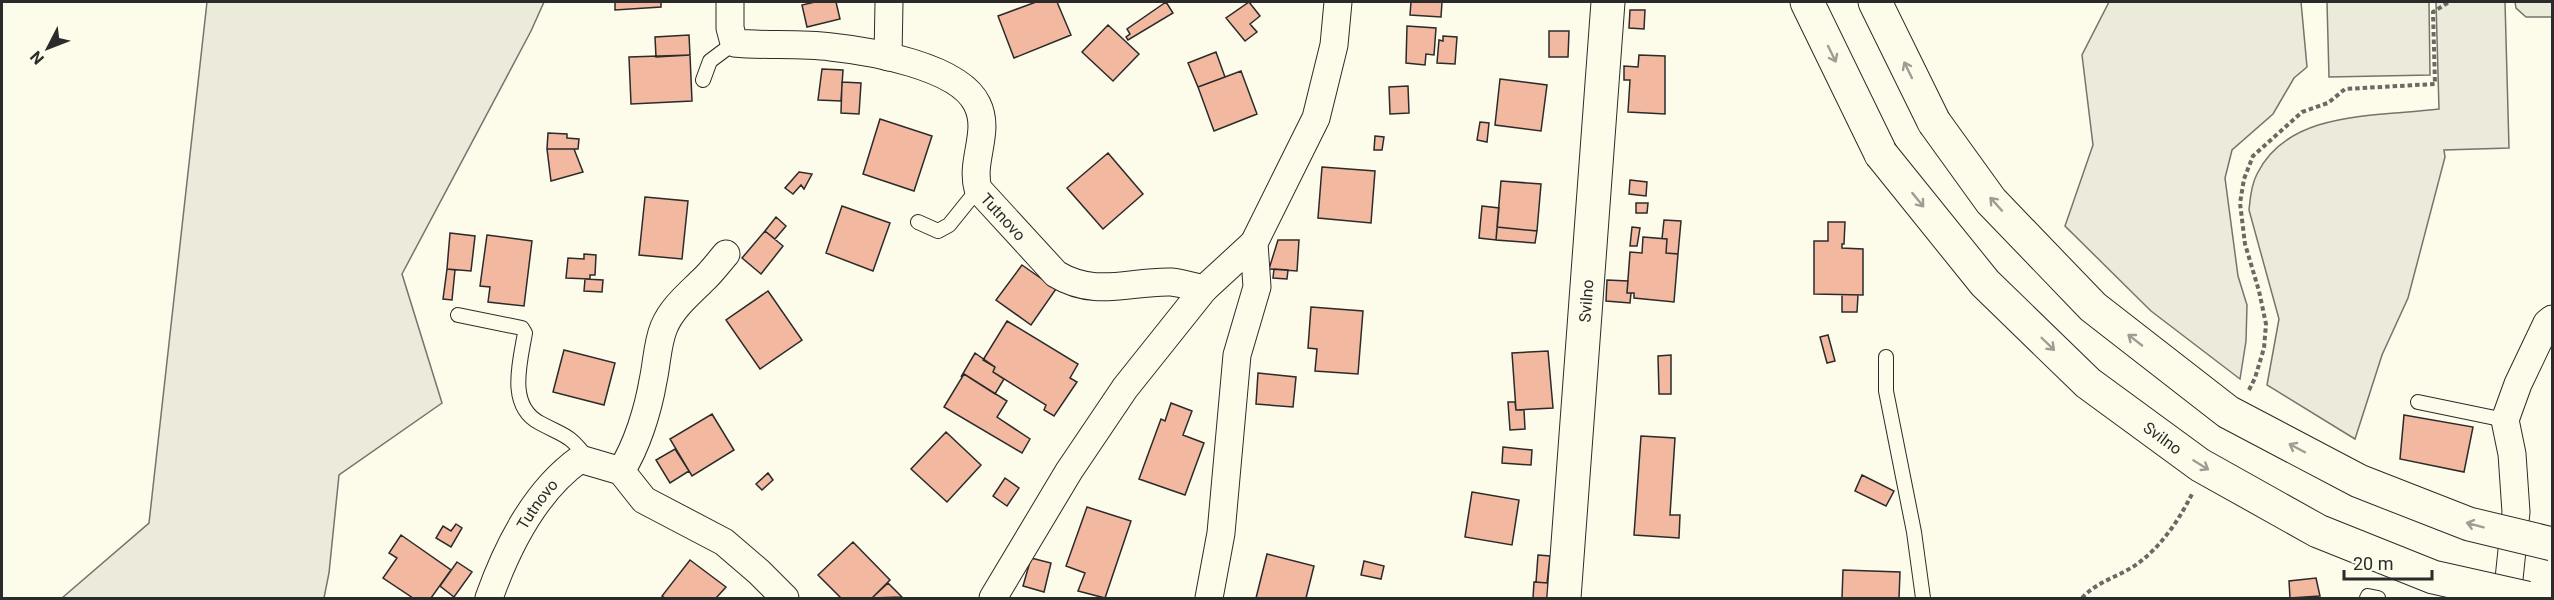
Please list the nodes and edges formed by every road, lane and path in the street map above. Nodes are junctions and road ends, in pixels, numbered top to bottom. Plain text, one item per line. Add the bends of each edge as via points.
1 (730, 2) edge
2 (890, 2) edge
3 (1338, 2) edge
4 (1608, 2) edge
5 (1807, 2) edge
6 (1875, 2) edge
7 (2449, 2) edge
8 (734, 44) junction
9 (888, 57) junction
10 (704, 80) dead end
11 (978, 189) junction
12 (918, 222) dead end
13 (1254, 243) junction
14 (726, 254) dead end
15 (1204, 289) junction
16 (458, 315) dead end
17 (2553, 319) edge
18 (1886, 357) dead end
19 (2244, 398) dead end
20 (2418, 402) dead end
21 (2505, 420) junction
22 (589, 461) junction
23 (621, 471) junction
24 (2194, 491) dead end
25 (2553, 544) edge
26 (489, 598) edge
27 (785, 598) edge
28 (993, 598) edge
29 (1209, 598) edge
30 (1564, 598) edge
31 (1923, 598) edge
32 (2082, 598) edge
33 (2367, 598) edge
34 (2378, 598) edge
35 (2507, 598) edge
36 (2527, 598) edge

1 - 8 street
2 - 9 street
3 - 13 street via 1335,45 1316,118
4 - 30 main road, Svilno
5 -> 36 main road, Svilno, bridge via 1881,154 1985,283 2088,383 2200,465 2318,531 2433,577
25 -> 6 main road, bridge via 2469,524 2359,481 2228,412 2093,307 1992,201 1934,122
7 - 19 path via 2433,12 2435,84 2345,89 2328,103 2302,112 2253,156 2240,203 2245,244 2266,324 2264,348
8 - 9 street, Tutnovo via 830,47
8 - 10 lane via 710,61
9 - 11 street, Tutnovo via 961,84 977,103 982,124 974,175
11 - 12 lane via 949,225 938,231
11 - 15 street, Tutnovo via 1056,274 1070,282 1088,288 1173,282
13 - 15 street
13 - 29 street via 1257,287 1237,355 1221,533
14 - 23 street via 665,324 631,456
15 - 28 street via 1125,388 1069,471
16 - 22 lane via 522,328 525,333 517,381 522,406 538,423 572,438
17 - 21 street via 2547,323 2518,384
18 - 31 lane via 1886,391
20 - 21 lane
21 - 35 street via 2516,512
22 - 23 street
22 - 26 street, Tutnovo via 580,459 549,485 526,520
23 - 27 street via 644,500 724,542
24 - 32 path via 2163,539 2140,562
33 - 34 lane

